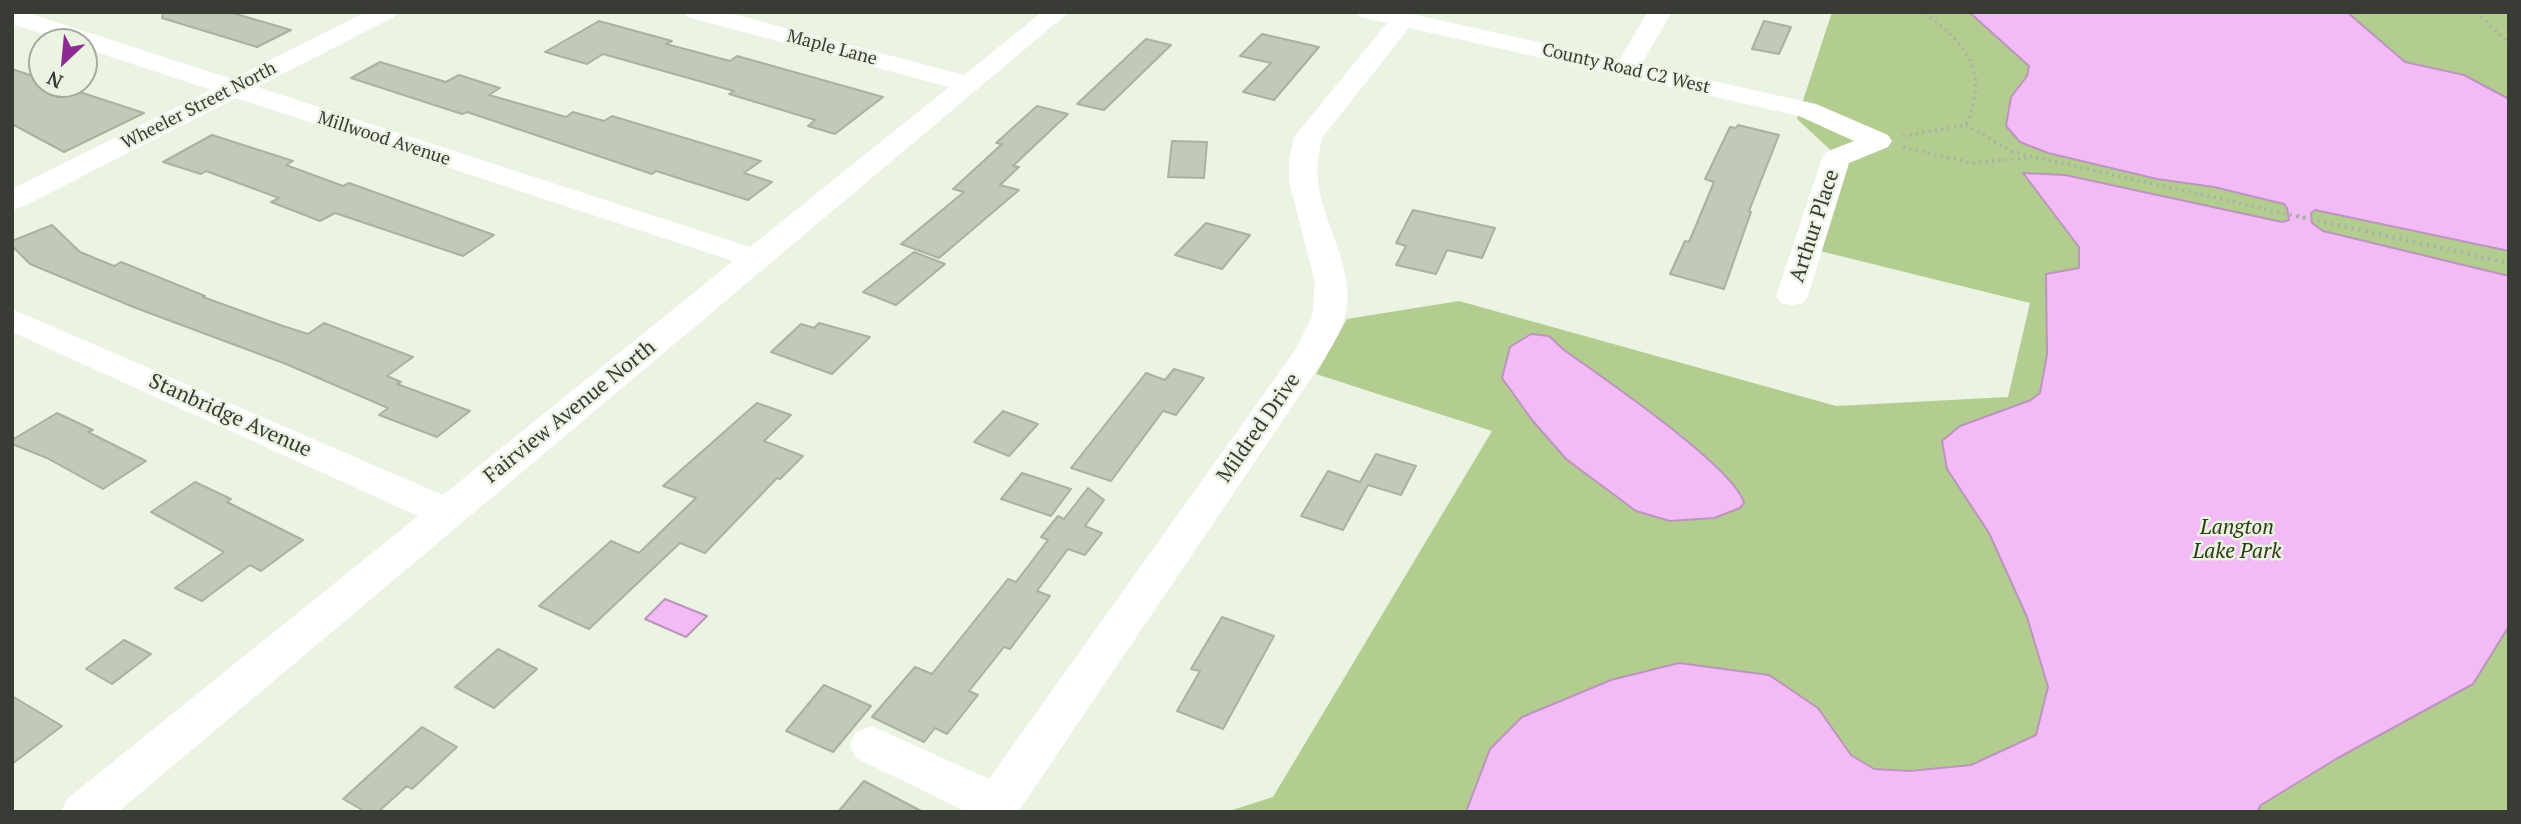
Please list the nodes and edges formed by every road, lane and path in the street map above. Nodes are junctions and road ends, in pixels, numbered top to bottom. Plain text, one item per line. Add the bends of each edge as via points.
1 (385, 12) edge
2 (696, 12) edge
3 (1057, 12) edge
4 (1660, 12) edge
5 (1924, 12) edge
6 (2476, 12) edge
7 (12, 16) edge
8 (1386, 16) edge
9 (2509, 43) edge
10 (1626, 69) junction
11 (969, 84) junction
12 (232, 89) junction
13 (1966, 125) junction
14 (1878, 141) junction
15 (2039, 159) junction
16 (12, 201) edge
17 (756, 260) junction
18 (2509, 263) edge
19 (1792, 296) dead end
20 (12, 319) edge
21 (447, 513) junction
22 (872, 745) dead end
23 (995, 808) edge
24 (84, 812) edge

1 - 12 street, Wheeler Street North
2 - 11 street, Maple Lane
3 - 11 street, Fairview Avenue North
4 - 10 street
5 - 13 path via 1969,51 1975,81
6 - 9 path
7 - 12 street, Millwood Avenue
8 - 10 street, County Road C2 West
8 - 23 street, Mildred Drive via 1308,137 1301,156 1307,198 1331,280 1324,329
10 - 14 street, County Road C2 West via 1807,110
11 - 17 street, Fairview Avenue North
12 - 16 street, Wheeler Street North
12 - 17 street, Millwood Avenue
13 - 14 path
13 - 15 path via 2013,152
14 - 15 path via 1972,163
14 - 19 street, Arthur Place via 1836,158
15 - 18 path
17 - 21 street, Fairview Avenue North
20 - 21 street, Stanbridge Avenue
21 - 24 street, Fairview Avenue North
22 - 23 street

